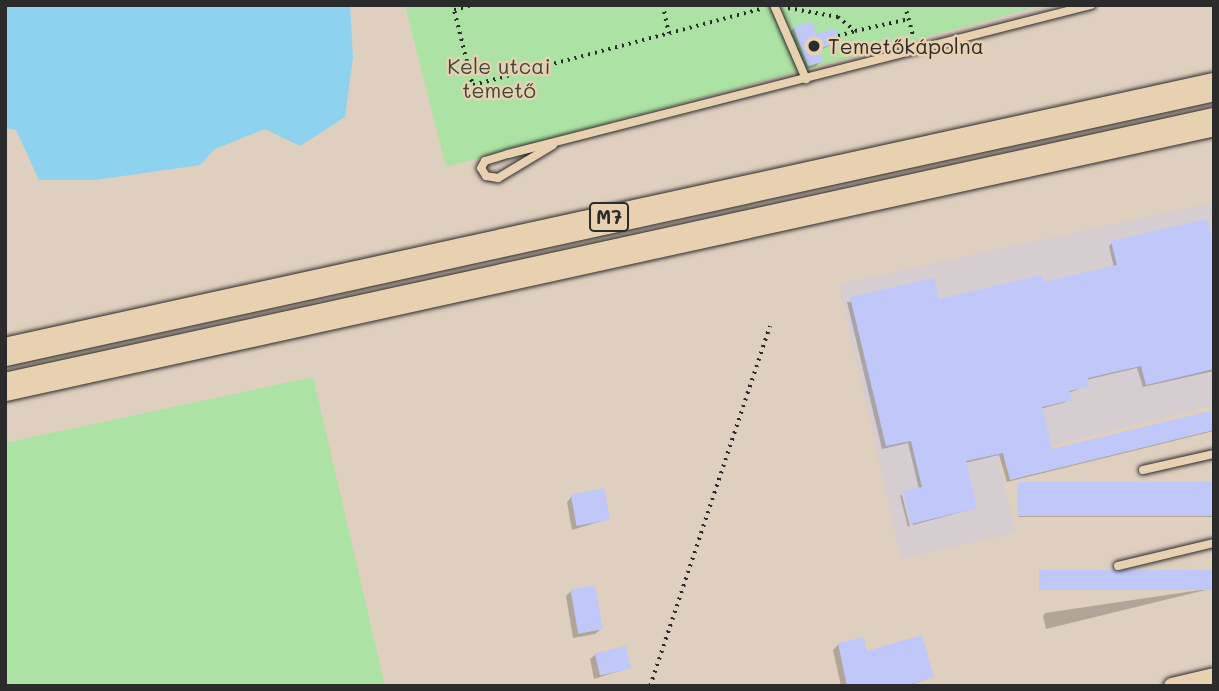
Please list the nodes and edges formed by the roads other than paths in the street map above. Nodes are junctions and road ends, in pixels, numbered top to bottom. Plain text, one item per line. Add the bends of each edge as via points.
1 (774, 5) edge
2 (1091, 5) edge
3 (806, 79) junction
4 (1214, 87) edge
5 (1214, 122) edge
6 (553, 145) junction
7 (5, 352) edge
8 (5, 387) edge
9 (1214, 454) edge
10 (1143, 470) dead end
11 (1214, 544) edge
12 (1118, 566) dead end
13 (1205, 680) edge
14 (1172, 686) edge

1 - 3 lane
2 - 3 lane
3 - 6 lane
4 - 7 highway, M7
5 - 8 highway, M7
6 - 6 lane via 485,161 481,168 486,176 498,178
9 - 10 lane
11 - 12 lane
13 - 14 street

